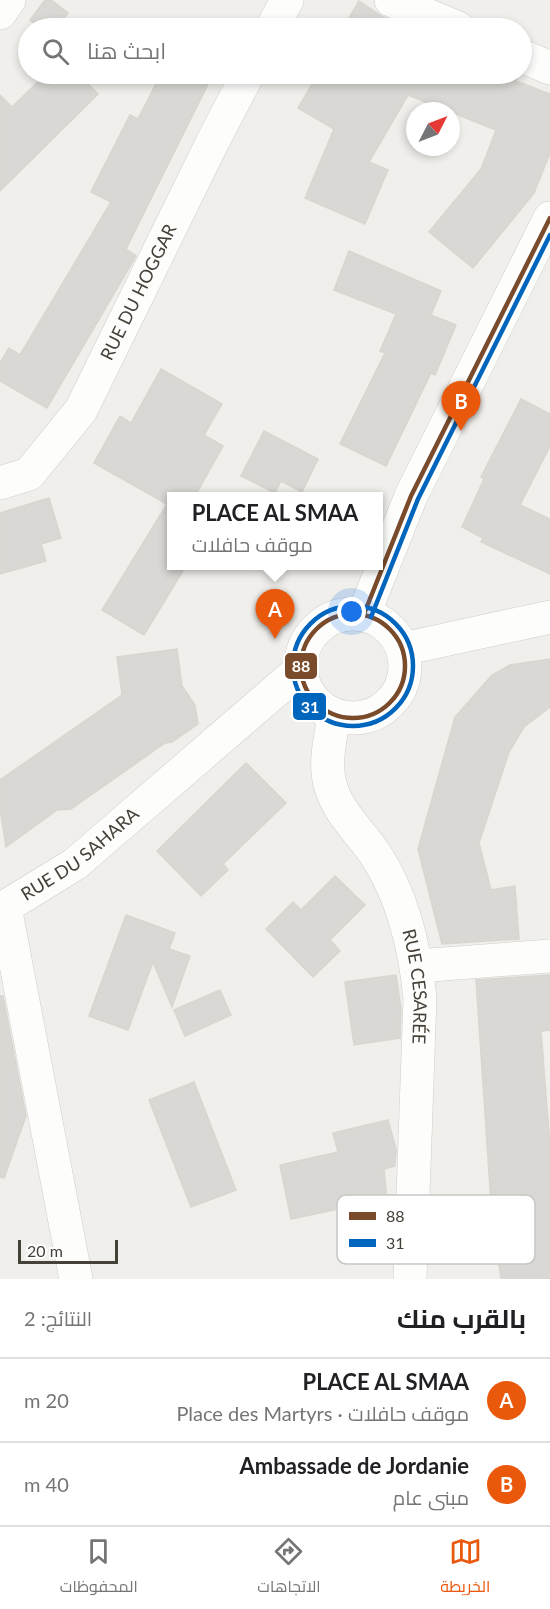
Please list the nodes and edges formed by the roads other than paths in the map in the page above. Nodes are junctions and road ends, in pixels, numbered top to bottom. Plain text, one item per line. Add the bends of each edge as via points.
1 (9, 0) edge
2 (287, 0) edge
3 (392, 0) edge
4 (0, 13) edge
5 (277, 18) edge
6 (434, 18) edge
7 (532, 60) edge
8 (550, 68) edge
9 (243, 84) edge
10 (550, 218) edge
11 (0, 483) edge
12 (383, 566) edge
13 (382, 570) edge
14 (364, 614) junction
15 (550, 617) edge
16 (403, 649) junction
17 (301, 669) junction
18 (334, 715) junction
19 (3, 907) edge
20 (550, 956) edge
21 (417, 966) junction
22 (413, 1195) edge
23 (411, 1264) edge
24 (76, 1279) edge
25 (410, 1279) edge

1 - 4 street
2 - 5 street
3 - 6 street
7 - 8 street
9 - 11 street, RUE DU HOGGAR via 81,410 29,474
10 - 12 street via 411,496
13 - 14 street
14 - 16 street via 394,633
14 - 17 street via 330,618 316,628 304,649
15 - 16 street
16 - 18 street via 403,683 383,709 368,716
17 - 18 street via 306,688 318,704
17 - 19 street, RUE DU SAHARA via 75,864
18 - 21 street, RUE CESARÉE via 327,763 329,782 345,816 377,856 391,882
19 - 24 street, RUE DU SAHARA
20 - 21 street
21 - 22 street, RUE CESARÉE via 420,998
23 - 25 street, RUE CESARÉE

